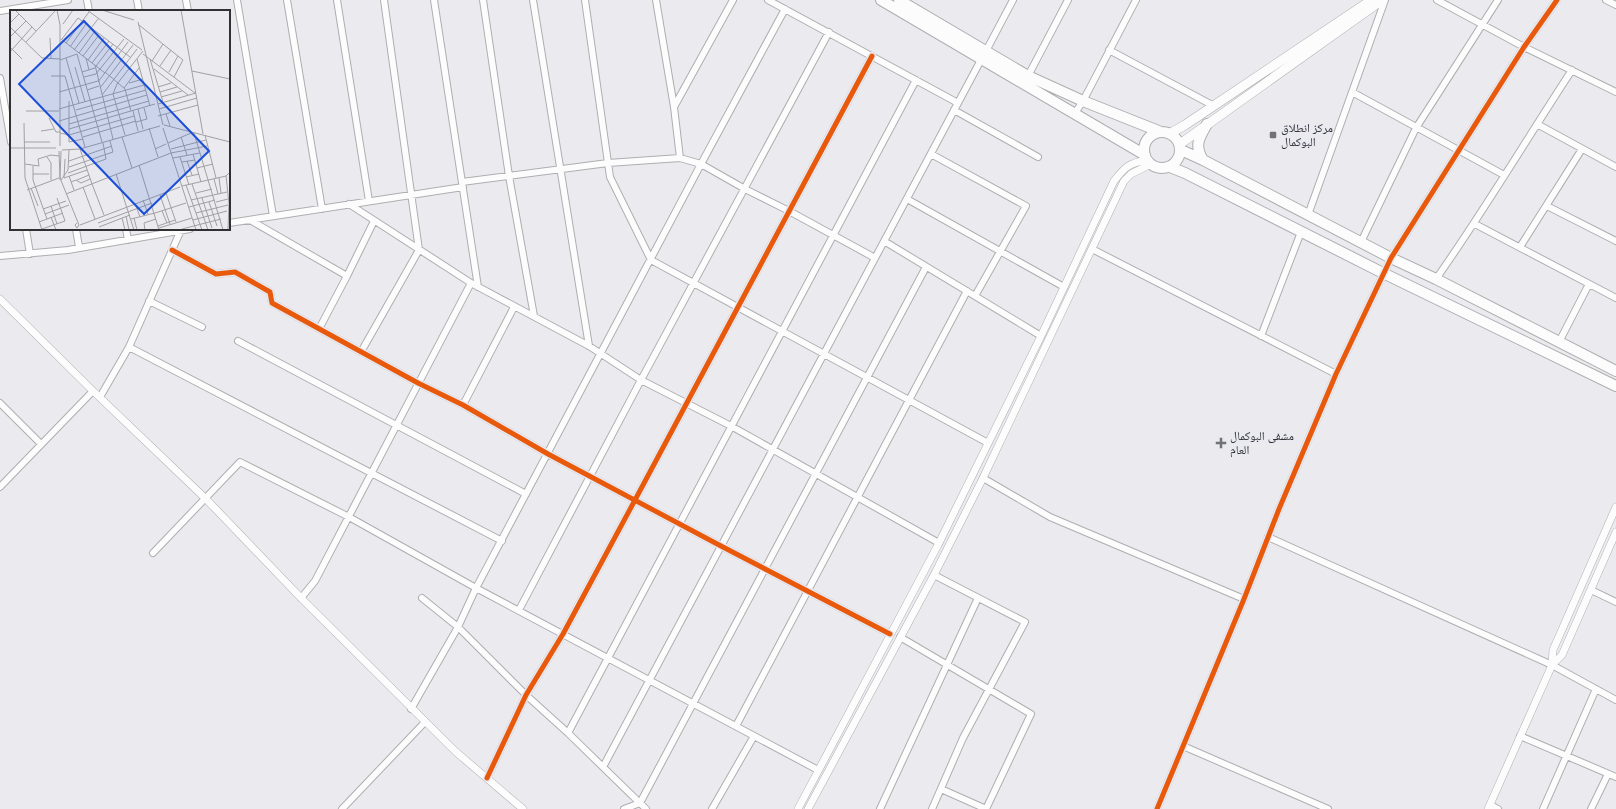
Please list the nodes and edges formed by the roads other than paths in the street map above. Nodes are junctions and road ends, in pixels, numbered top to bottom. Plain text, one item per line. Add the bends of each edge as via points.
1 (68, 0) edge
2 (87, 0) edge
3 (137, 0) edge
4 (186, 0) edge
5 (237, 0) edge
6 (287, 0) edge
7 (337, 0) edge
8 (384, 0) edge
9 (434, 0) edge
10 (483, 0) edge
11 (533, 0) edge
12 (586, 0) edge
13 (656, 0) edge
14 (733, 0) edge
15 (768, 0) edge
16 (881, 0) edge
17 (898, 0) edge
18 (1013, 0) edge
19 (1068, 0) edge
20 (1136, 0) edge
21 (1371, 0) edge
22 (1382, 0) edge
23 (1385, 0) edge
24 (1437, 0) edge
25 (1498, 0) edge
26 (1557, 0) edge
27 (1606, 0) edge
28 (1615, 3) edge
29 (39, 8) edge
30 (785, 9) junction
31 (10, 10) edge
32 (13, 10) edge
33 (88, 10) edge
34 (139, 10) edge
35 (188, 10) edge
36 (0, 11) edge
37 (1483, 24) junction
38 (829, 32) junction
39 (1524, 46) junction
40 (1109, 50) junction
41 (984, 55) junction
42 (872, 56) junction
43 (1572, 70) junction
44 (1028, 76) junction
45 (0, 78) edge
46 (916, 80) junction
47 (1352, 92) junction
48 (1616, 92) edge
49 (1223, 100) junction
50 (1083, 101) junction
51 (958, 103) junction
52 (1214, 106) junction
53 (674, 107) junction
54 (1229, 108) junction
55 (954, 110) junction
56 (1075, 113) junction
57 (1207, 124) junction
58 (1537, 124) junction
59 (1416, 128) junction
60 (1165, 133) junction
61 (10, 136) edge
62 (1180, 147) junction
63 (1582, 149) junction
64 (1459, 150) junction
65 (931, 154) junction
66 (1038, 157) dead end
67 (680, 158) junction
68 (1148, 160) junction
69 (1203, 160) junction
70 (608, 163) junction
71 (701, 164) junction
72 (1170, 167) junction
73 (1616, 167) edge
74 (560, 169) junction
75 (1504, 174) junction
76 (509, 176) junction
77 (463, 185) junction
78 (745, 189) junction
79 (412, 195) junction
80 (907, 199) junction
81 (369, 202) junction
82 (349, 204) junction
83 (1547, 206) junction
84 (322, 209) junction
85 (790, 211) junction
86 (1308, 215) junction
87 (273, 216) junction
88 (250, 220) junction
89 (374, 221) junction
90 (230, 223) edge
91 (1475, 224) junction
92 (26, 230) edge
93 (76, 230) edge
94 (126, 230) edge
95 (178, 230) edge
96 (1301, 232) junction
97 (833, 235) junction
98 (128, 240) junction
99 (884, 241) junction
100 (1616, 241) edge
101 (1361, 242) junction
102 (79, 247) junction
103 (1520, 247) junction
104 (1092, 249) junction
105 (172, 250) junction
106 (419, 250) junction
107 (1000, 252) junction
108 (30, 254) junction
109 (0, 256) edge
110 (875, 258) junction
111 (1390, 258) junction
112 (651, 260) junction
113 (926, 267) junction
114 (1383, 274) junction
115 (347, 276) junction
116 (1436, 279) junction
117 (471, 283) junction
118 (694, 283) junction
119 (1590, 284) junction
120 (478, 287) junction
121 (1064, 287) junction
122 (967, 291) junction
123 (975, 296) junction
124 (1616, 298) edge
125 (0, 299) edge
126 (149, 301) junction
127 (514, 306) junction
128 (738, 307) junction
129 (534, 316) junction
130 (202, 327) dead end
131 (319, 329) junction
132 (782, 331) junction
133 (1041, 336) junction
134 (1261, 336) junction
135 (238, 341) dead end
136 (1559, 342) junction
137 (589, 346) junction
138 (129, 347) junction
139 (361, 352) junction
140 (601, 354) junction
141 (824, 354) junction
142 (1616, 371) edge
143 (1336, 374) junction
144 (867, 377) junction
145 (641, 380) junction
146 (418, 383) junction
147 (1616, 386) edge
148 (92, 390) junction
149 (100, 397) junction
150 (909, 400) junction
151 (0, 403) edge
152 (687, 403) junction
153 (463, 405) junction
154 (397, 426) junction
155 (732, 426) junction
156 (988, 443) junction
157 (41, 444) junction
158 (773, 450) junction
159 (548, 454) junction
160 (372, 473) junction
161 (816, 474) junction
162 (591, 477) junction
163 (983, 478) junction
164 (0, 487) edge
165 (526, 494) junction
166 (858, 497) junction
167 (206, 499) junction
168 (635, 500) junction
169 (1616, 507) edge
170 (349, 517) junction
171 (679, 524) junction
172 (1604, 534) junction
173 (1268, 537) junction
174 (1615, 537) edge
175 (502, 541) junction
176 (939, 543) junction
177 (721, 546) junction
178 (153, 553) dead end
179 (764, 570) junction
180 (934, 575) junction
181 (476, 588) junction
182 (1591, 590) junction
183 (808, 592) junction
184 (301, 598) junction
185 (422, 598) dead end
186 (978, 598) junction
187 (1244, 599) junction
188 (1616, 602) edge
189 (520, 610) junction
190 (458, 626) junction
191 (563, 634) junction
192 (890, 634) junction
193 (900, 637) junction
194 (608, 658) junction
195 (947, 664) junction
196 (1552, 665) junction
197 (650, 680) junction
198 (989, 689) junction
199 (1596, 689) junction
200 (526, 695) junction
201 (1616, 700) edge
202 (693, 703) junction
203 (411, 709) junction
204 (425, 722) junction
205 (736, 726) junction
206 (568, 733) junction
207 (754, 736) junction
208 (1520, 736) junction
209 (1183, 746) junction
210 (1566, 755) junction
211 (603, 768) junction
212 (818, 770) junction
213 (1608, 774) junction
214 (1616, 777) edge
215 (487, 778) junction
216 (941, 788) junction
217 (640, 803) junction
218 (1489, 807) edge
219 (342, 809) edge
220 (523, 809) edge
221 (624, 809) edge
222 (646, 809) edge
223 (712, 809) edge
224 (798, 809) edge
225 (808, 809) edge
226 (880, 809) edge
227 (932, 809) edge
228 (986, 809) edge
229 (1156, 809) edge
230 (1328, 809) edge
231 (1498, 809) edge
232 (1543, 809) edge
233 (1591, 809) edge

1 - 29 street
2 - 33 street
3 - 34 street
4 - 35 street
5 - 87 street
6 - 84 street
7 - 81 street
8 - 79 street
9 - 77 street
10 - 76 street
11 - 74 street
12 - 70 street
13 - 53 street
14 - 53 street
15 - 30 street
16 - 41 highway
17 - 41 highway
18 - 41 street
19 - 44 street
20 - 40 street
21 - 49 main road
22 - 54 main road
23 - 47 street
24 - 37 street
25 - 37 street
26 - 39 street
27 - 28 street
29 - 32 street
30 - 38 street
30 - 71 street
31 - 36 street
37 - 39 street
37 - 59 street
38 - 42 street
38 - 78 street
39 - 43 street
39 - 64 street
40 - 50 street
40 - 52 street
41 - 44 highway
41 - 51 street
41 - 56 highway
42 - 46 street
42 - 85 street
43 - 48 street
43 - 58 street
44 - 50 highway
45 - 61 street
46 - 51 street
46 - 97 street
47 - 59 street
47 - 86 street
49 - 52 main road
49 - 54 main road
50 - 56 street
50 - 60 highway
51 - 55 street
52 - 60 main road via 1185,125
53 - 67 street
54 - 57 main road
55 - 65 street
55 - 66 street
56 - 68 highway
57 - 62 main road
57 - 69 highway via 1198,143 1198,151
58 - 63 street
58 - 75 street
59 - 64 street
59 - 101 street
60 - 62 highway via 1173,135
60 - 68 highway via 1153,134 1147,140 1144,147
62 - 69 highway
62 - 72 highway via 1178,160
63 - 73 street
63 - 83 street
64 - 75 street
64 - 111 street
65 - 80 street
65 - 107 street via 1026,206
67 - 70 street
67 - 71 street
68 - 72 highway via 1160,168
68 - 104 street via 1124,181
68 - 121 street via 1134,162 1123,169 1114,181
69 - 86 highway
70 - 74 street
70 - 112 street via 610,177
71 - 78 street
71 - 112 street
72 - 96 highway via 1185,172
74 - 76 street
74 - 137 street
75 - 91 street
76 - 77 street
76 - 129 street
77 - 79 street
77 - 120 street
78 - 85 street
78 - 118 street
79 - 81 street
79 - 106 street
80 - 99 street
80 - 107 street
81 - 82 street
82 - 84 street
82 - 89 street
83 - 100 street
83 - 103 street
84 - 87 street
85 - 97 street
85 - 128 street
86 - 101 highway
87 - 88 street
88 - 90 street
88 - 115 street
89 - 106 street
89 - 115 street
91 - 103 street
91 - 116 street
92 - 108 street
93 - 102 street
94 - 98 street
95 - 98 street
95 - 105 street
96 - 114 highway
96 - 134 street
97 - 110 street
97 - 132 street
98 - 102 street
99 - 110 street
99 - 113 street
101 - 111 highway
102 - 108 street
103 - 119 street
104 - 134 street
104 - 163 street
105 - 126 street
105 - 131 street via 216,274 235,272 270,292 272,303
106 - 117 street
106 - 139 street
107 - 121 street
107 - 123 street
108 - 109 street
110 - 141 street
111 - 114 street
111 - 116 highway
112 - 118 street
112 - 140 street
113 - 122 street
113 - 144 street
114 - 143 street
114 - 147 highway
115 - 131 street
116 - 136 highway
117 - 120 street
117 - 146 street
118 - 128 street
118 - 145 street
119 - 124 street
119 - 136 street
120 - 127 street
121 - 133 street
122 - 123 street
122 - 150 street
123 - 133 street
125 - 148 street
126 - 130 street
126 - 138 street
127 - 129 street
127 - 153 street
128 - 132 street
128 - 152 street
129 - 137 street
131 - 139 street
132 - 141 street
132 - 155 street
133 - 156 street
134 - 143 street
135 - 154 street
136 - 142 highway
137 - 140 street
138 - 149 street
138 - 160 street
139 - 146 street
140 - 145 street
140 - 159 street
141 - 144 street
141 - 158 street
143 - 173 street
144 - 150 street
144 - 161 street
145 - 152 street
145 - 162 street
146 - 153 street
146 - 154 street
148 - 149 street
148 - 157 street
149 - 167 street
150 - 156 street
150 - 166 street
151 - 157 street
152 - 155 street
152 - 168 street
153 - 159 street
154 - 160 street
154 - 165 street
155 - 158 street
155 - 171 street
156 - 176 street
157 - 164 street
158 - 161 street
158 - 177 street
159 - 162 street
159 - 165 street
160 - 170 street
160 - 175 street
161 - 166 street
161 - 179 street
162 - 168 street
162 - 189 street
163 - 180 street
163 - 187 street via 1050,517
165 - 175 street
166 - 176 street
166 - 183 street
167 - 170 street via 240,462
167 - 178 street
167 - 184 street
168 - 171 street
168 - 191 street
169 - 172 street
170 - 181 street
170 - 184 street via 315,582
171 - 177 street
171 - 194 street
172 - 174 street
172 - 196 street via 1553,650
173 - 187 street
173 - 196 street
174 - 182 street
175 - 181 street
176 - 192 street
177 - 179 street
177 - 197 street
179 - 183 street
179 - 202 street
180 - 186 street
180 - 193 street
181 - 189 street
181 - 190 street
182 - 188 street
182 - 196 street via 1562,654
183 - 192 street
183 - 205 street
184 - 203 street
185 - 190 street
186 - 195 street
186 - 198 street via 1025,622
187 - 209 street
189 - 191 street
190 - 200 street
190 - 203 street
191 - 194 street
191 - 200 street
192 - 212 street
193 - 195 street
193 - 225 street
194 - 197 street
194 - 206 street
195 - 198 street
195 - 226 street
196 - 199 street
196 - 208 street
197 - 202 street
197 - 211 street
198 - 216 street
198 - 228 street via 1031,714
199 - 201 street
199 - 210 street
200 - 206 street
200 - 215 street
202 - 205 street
202 - 217 street
203 - 204 street
204 - 215 street
204 - 219 street
205 - 207 street
206 - 211 street
207 - 212 street
207 - 223 street
208 - 210 street
208 - 218 street
209 - 229 street
209 - 230 street
210 - 213 street
210 - 232 street
211 - 217 street
212 - 224 street
213 - 214 street
213 - 233 street
215 - 220 street
216 - 227 street
216 - 228 street
217 - 221 street
217 - 222 street
218 - 231 street

